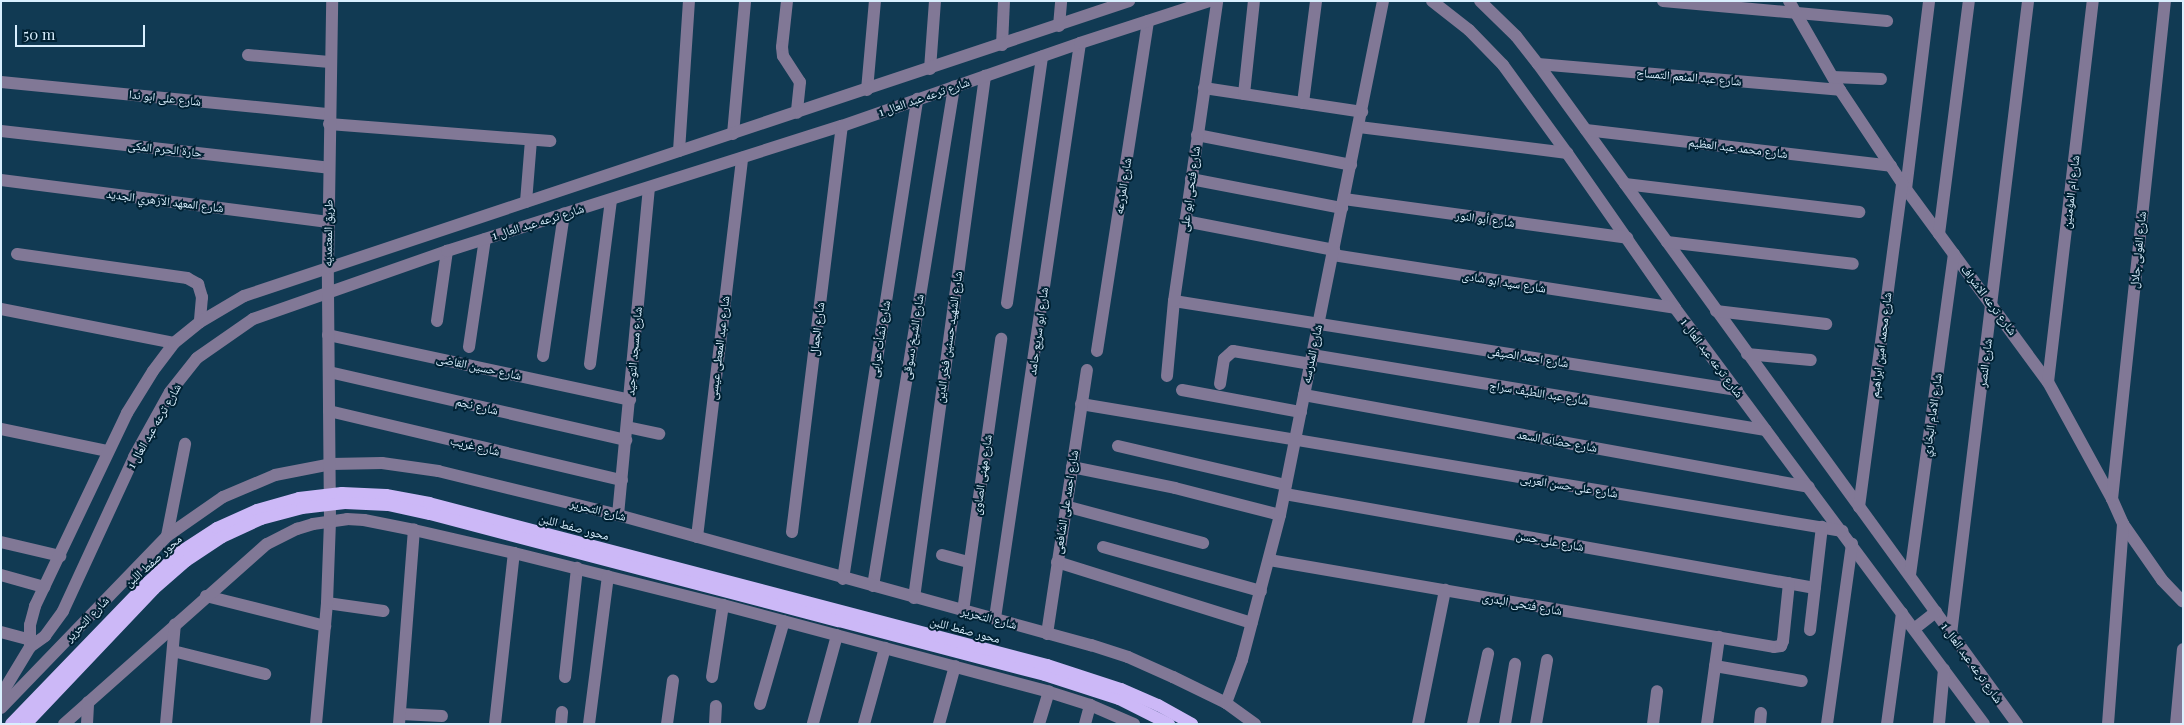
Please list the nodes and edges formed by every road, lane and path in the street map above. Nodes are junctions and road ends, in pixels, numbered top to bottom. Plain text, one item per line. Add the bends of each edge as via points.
1 (332, 1) edge
2 (689, 1) edge
3 (745, 1) edge
4 (787, 1) edge
5 (875, 1) edge
6 (935, 1) edge
7 (1004, 1) edge
8 (1061, 1) edge
9 (1209, 1) edge
10 (1217, 1) edge
11 (1254, 1) edge
12 (1316, 1) edge
13 (1383, 1) edge
14 (1432, 1) edge
15 (1480, 1) edge
16 (1663, 1) edge
17 (1788, 1) edge
18 (1929, 1) edge
19 (1969, 1) edge
20 (2028, 1) edge
21 (2094, 1) edge
22 (2165, 1) edge
23 (1123, 2) edge
24 (1172, 7) edge
25 (1795, 13) junction
26 (1148, 21) junction
27 (1887, 21) dead end
28 (1059, 26) junction
29 (1080, 43) junction
30 (1002, 45) junction
31 (248, 55) dead end
32 (1042, 56) junction
33 (330, 62) junction
34 (1538, 64) junction
35 (930, 69) junction
36 (985, 76) junction
37 (1833, 77) junction
38 (1881, 78) dead end
39 (1, 82) edge
40 (954, 87) junction
41 (1204, 88) junction
42 (867, 90) junction
43 (1840, 90) junction
44 (1244, 94) junction
45 (917, 100) junction
46 (1303, 103) junction
47 (1362, 112) junction
48 (797, 113) junction
49 (329, 119) junction
50 (842, 126) junction
51 (1358, 127) junction
52 (1586, 130) junction
53 (1, 131) edge
54 (733, 134) junction
55 (1197, 135) junction
56 (531, 140) junction
57 (550, 141) dead end
58 (680, 151) junction
59 (1567, 153) junction
60 (742, 158) junction
61 (1351, 164) junction
62 (1891, 166) junction
63 (329, 168) junction
64 (1191, 179) junction
65 (1, 180) edge
66 (1625, 184) junction
67 (1904, 186) junction
68 (649, 188) junction
69 (611, 200) junction
70 (526, 202) junction
71 (1343, 204) junction
72 (1859, 212) dead end
73 (564, 214) junction
74 (1185, 221) junction
75 (328, 222) junction
76 (1939, 234) junction
77 (1627, 238) junction
78 (484, 239) junction
79 (1667, 242) junction
80 (447, 251) junction
81 (1333, 253) junction
82 (17, 254) dead end
83 (1954, 254) junction
84 (1853, 264) dead end
85 (328, 268) junction
86 (328, 291) junction
87 (1174, 301) junction
88 (1007, 303) dead end
89 (1992, 305) junction
90 (1676, 308) junction
91 (1, 309) edge
92 (1716, 311) junction
93 (437, 321) dead end
94 (200, 322) junction
95 (1319, 324) junction
96 (1826, 324) dead end
97 (328, 335) junction
98 (1001, 339) dead end
99 (174, 343) junction
100 (469, 347) dead end
101 (1098, 351) dead end
102 (1747, 354) junction
103 (543, 356) dead end
104 (1312, 359) junction
105 (1811, 360) dead end
106 (590, 364) dead end
107 (1087, 370) dead end
108 (329, 372) junction
109 (1167, 376) dead end
110 (2048, 382) junction
111 (1220, 384) dead end
112 (1182, 390) dead end
113 (1737, 390) junction
114 (1304, 395) junction
115 (630, 400) junction
116 (1081, 404) junction
117 (329, 411) junction
118 (1301, 412) junction
119 (627, 427) junction
120 (1, 429) edge
121 (1766, 430) junction
122 (659, 434) dead end
123 (626, 440) junction
124 (1295, 441) junction
125 (184, 444) dead end
126 (1118, 446) dead end
127 (107, 451) junction
128 (331, 464) junction
129 (1072, 467) junction
130 (622, 480) junction
131 (1809, 487) junction
132 (1285, 489) junction
133 (2112, 499) junction
134 (1065, 506) junction
135 (1859, 507) junction
136 (618, 515) junction
137 (1280, 515) junction
138 (330, 521) junction
139 (2123, 524) junction
140 (1822, 527) junction
141 (414, 530) junction
142 (1842, 531) junction
143 (792, 532) dead end
144 (167, 536) junction
145 (697, 537) junction
146 (1, 542) edge
147 (1203, 543) dead end
148 (1852, 544) junction
149 (1103, 547) dead end
150 (514, 552) junction
151 (942, 555) dead end
152 (60, 556) junction
153 (1270, 560) junction
154 (969, 562) junction
155 (1057, 562) junction
156 (577, 568) junction
157 (1, 575) edge
158 (608, 576) junction
159 (1910, 576) junction
160 (843, 579) junction
161 (1789, 583) junction
162 (873, 586) junction
163 (44, 587) junction
164 (1815, 588) junction
165 (1445, 590) junction
166 (1261, 591) junction
167 (206, 596) junction
168 (914, 598) junction
169 (2183, 602) edge
170 (327, 603) junction
171 (723, 605) junction
172 (383, 611) dead end
173 (963, 611) junction
174 (1936, 612) junction
175 (1902, 613) junction
176 (995, 618) junction
177 (784, 622) junction
178 (175, 624) junction
179 (1252, 624) junction
180 (325, 626) junction
181 (1914, 629) junction
182 (1810, 630) dead end
183 (1, 632) edge
184 (1047, 634) junction
185 (1951, 634) junction
186 (837, 635) junction
187 (1719, 637) junction
188 (30, 643) junction
189 (885, 648) junction
190 (2183, 649) edge
191 (173, 651) junction
192 (1488, 654) dead end
193 (1546, 660) dead end
194 (1515, 664) dead end
195 (955, 666) junction
196 (1715, 666) junction
197 (1944, 669) junction
198 (265, 674) dead end
199 (565, 677) dead end
200 (712, 678) dead end
201 (673, 680) dead end
202 (1802, 681) dead end
203 (1657, 691) dead end
204 (1048, 692) junction
205 (1, 695) edge
206 (88, 702) junction
207 (1226, 703) junction
208 (760, 704) dead end
209 (1090, 705) junction
210 (716, 706) dead end
211 (1, 708) edge
212 (442, 716) dead end
213 (1975, 718) edge
214 (400, 719) edge
215 (813, 723) edge
216 (11, 724) edge
217 (26, 724) edge
218 (64, 724) edge
219 (87, 724) edge
220 (166, 724) edge
221 (316, 724) edge
222 (495, 724) edge
223 (589, 724) edge
224 (667, 724) edge
225 (715, 724) edge
226 (864, 724) edge
227 (939, 724) edge
228 (1039, 724) edge
229 (1085, 724) edge
230 (1134, 724) edge
231 (1169, 724) edge
232 (1192, 724) edge
233 (1255, 724) edge
234 (1418, 724) edge
235 (1473, 724) edge
236 (1505, 724) edge
237 (1536, 724) edge
238 (1653, 724) edge
239 (1707, 724) edge
240 (1827, 724) edge
241 (1887, 724) edge
242 (1939, 724) edge
243 (1984, 724) edge
244 (2017, 724) edge
245 (2108, 724) edge
246 (2176, 724) edge

1 - 33 street, طريق المعتمديه
2 - 58 street
3 - 54 street
4 - 48 street via 782,47 783,56 800,82
5 - 42 street
6 - 35 street
7 - 30 street
8 - 28 street
9 - 24 street, شارع ترعه عبد العال 1
10 - 41 street, شارع فتحى ابو على
11 - 44 street
12 - 46 street
13 - 47 street, شارع المدرسه
14 - 59 street, شارع ترعه عبد العال 1 via 1469,30 1503,65
15 - 34 street, شارع ترعه عبد العال 1
16 - 25 street
17 - 25 street, شارع ترعه الاشراف
18 - 67 street, شارع محمد امين ابراهيم
19 - 76 street
20 - 89 street, شارع النصر
21 - 110 street, شارع ام المؤمنين
22 - 133 street, شارع الفولى جلال
23 - 28 street, شارع ترعه عبد العال 1
24 - 26 street, شارع ترعه عبد العال 1
25 - 27 street
25 - 37 street, شارع ترعه الاشراف
26 - 29 street, شارع ترعه عبد العال 1
26 - 101 street, شارع المزرعه
28 - 30 street, شارع ترعه عبد العال 1
29 - 32 street, شارع ترعه عبد العال 1
29 - 176 street, شارع ابو سريع حامد
30 - 35 street, شارع ترعه عبد العال 1
31 - 33 street
32 - 36 street, شارع ترعه عبد العال 1
32 - 88 street
33 - 49 street, طريق المعتمديه
34 - 43 street, شارع عبد المنعم التمساح
34 - 52 street, شارع ترعه عبد العال 1
35 - 42 street, شارع ترعه عبد العال 1
36 - 40 street, شارع ترعه عبد العال 1
36 - 168 street, شارع الشهيد حسنين فخر الدين
37 - 38 street
37 - 43 street, شارع ترعه الاشراف
39 - 49 street, شارع على ابو ندا
40 - 45 street, شارع ترعه عبد العال 1
40 - 162 street, شارع الشيخ دسوقى
41 - 44 street
41 - 55 street, شارع فتحى ابو على
42 - 48 street, شارع ترعه عبد العال 1
43 - 62 street, شارع ترعه الاشراف
44 - 46 street
45 - 50 street, شارع ترعه عبد العال 1
45 - 160 street, شارع نشأت عرابى
46 - 47 street
47 - 51 street, شارع المدرسه
48 - 54 street, شارع ترعه عبد العال 1
49 - 56 street, شارع على ابو ندا
49 - 63 street, طريق المعتمديه
50 - 60 street, شارع ترعه عبد العال 1
50 - 143 street, شارع الجمال
51 - 59 street
51 - 61 street, شارع المدرسه
52 - 62 street, شارع محمد عبد العظيم
52 - 66 street, شارع ترعه عبد العال 1
53 - 63 street, حارة الحرم المكى
54 - 58 street, شارع ترعه عبد العال 1
55 - 61 street
55 - 64 street, شارع فتحى ابو على
56 - 57 street, شارع على ابو ندا
56 - 70 street
58 - 70 street, شارع ترعه عبد العال 1
59 - 77 street, شارع ترعه عبد العال 1
60 - 68 street, شارع ترعه عبد العال 1
60 - 145 street, شارع عبد المعطى عيسى
61 - 71 street, شارع المدرسه
62 - 67 street, شارع ترعه الاشراف
63 - 75 street, طريق المعتمديه
64 - 71 street
64 - 74 street, شارع فتحى ابو على
65 - 75 street, شارع المعهد الازهري الجديد
66 - 72 street
66 - 79 street, شارع ترعه عبد العال 1
67 - 76 street, شارع ترعه الاشراف
67 - 135 street, شارع محمد امين ابراهيم
68 - 69 street, شارع ترعه عبد العال 1
68 - 115 street, شارع مسجد التوحيد
69 - 73 street, شارع ترعه عبد العال 1
69 - 106 street
70 - 85 street, شارع ترعه عبد العال 1
71 - 77 street, شارع أبو النور
71 - 81 street, شارع المدرسه
73 - 78 street, شارع ترعه عبد العال 1
73 - 103 street
74 - 81 street, شارع سيد ابو شادى
74 - 87 street, شارع فتحى ابو على
75 - 85 street, طريق المعتمديه
76 - 83 street, شارع ترعه الاشراف
77 - 90 street, شارع ترعه عبد العال 1
78 - 80 street, شارع ترعه عبد العال 1
78 - 100 street
79 - 84 street
79 - 92 street, شارع ترعه عبد العال 1
80 - 86 street, شارع ترعه عبد العال 1
80 - 93 street
81 - 90 street, شارع سيد ابو شادى
81 - 95 street, شارع المدرسه
82 - 94 street via 187,278 198,284 202,297
83 - 89 street, شارع ترعه الاشراف
83 - 159 street, شارع الامام البخاري
85 - 86 street, طريق المعتمديه
85 - 94 street, شارع ترعه عبد العال 1 via 244,296
86 - 97 street, طريق المعتمديه
86 - 188 street, شارع ترعه عبد العال 1 via 254,319 197,358 170,392 134,457 63,611 45,636
87 - 95 street, شارع احمد الصيفى
87 - 109 street, شارع فتحى ابو على
89 - 110 street, شارع ترعه الاشراف
89 - 185 street, شارع النصر
90 - 113 street, شارع ترعه عبد العال 1
91 - 99 street
92 - 96 street
92 - 102 street, شارع ترعه عبد العال 1
94 - 99 street, شارع ترعه عبد العال 1
95 - 104 street, شارع المدرسه
95 - 113 street, شارع احمد الصيفى
97 - 108 street, طريق المعتمديه
97 - 115 street, شارع حسين القاضى
98 - 154 street, شارع مهنى الصاوى
99 - 127 street, شارع ترعه عبد العال 1 via 152,371
102 - 105 street
102 - 135 street, شارع ترعه عبد العال 1
104 - 111 street, شارع عبد اللطيف سراج via 1233,351 1224,359
104 - 114 street, شارع المدرسه
104 - 121 street, شارع عبد اللطيف سراج
107 - 116 street, شارع احمد على الشافعى
108 - 117 street, طريق المعتمديه
108 - 123 street, شارع نجم
110 - 133 street, شارع ترعه الاشراف
112 - 118 street
113 - 121 street, شارع ترعه عبد العال 1
114 - 118 street, شارع المدرسه
114 - 131 street, شارع حضانه السعد
115 - 119 street, شارع مسجد التوحيد
116 - 124 street, شارع على حسن العربى
116 - 129 street, شارع احمد على الشافعى
117 - 128 street, طريق المعتمديه
117 - 130 street, شارع غريب
118 - 124 street, شارع المدرسه
119 - 122 street
119 - 123 street, شارع مسجد التوحيد
120 - 127 street
121 - 131 street, شارع ترعه عبد العال 1
123 - 130 street, شارع مسجد التوحيد
124 - 132 street, شارع المدرسه
124 - 140 street, شارع على حسن العربى
125 - 144 street
126 - 132 street, شارع على حسن
127 - 152 street, شارع ترعه عبد العال 1
128 - 136 street, شارع التحرير via 382,463 438,471
128 - 138 street, طريق المعتمديه
128 - 144 street, شارع التحرير via 276,475 223,497
129 - 134 street, شارع احمد على الشافعى
129 - 137 street via 1175,488
130 - 136 street, شارع مسجد التوحيد
131 - 142 street, شارع ترعه عبد العال 1
132 - 137 street, شارع المدرسه
132 - 161 street, شارع على حسن
133 - 139 street, شارع ترعه الاشراف
134 - 147 street
134 - 155 street, شارع احمد على الشافعى
135 - 159 street, شارع ترعه عبد العال 1
136 - 145 street, شارع التحرير
137 - 153 street, شارع المدرسه
138 - 141 street via 364,520
138 - 167 street via 297,529 267,544
138 - 170 street, طريق المعتمديه
139 - 169 street, شارع ترعه الاشراف via 2162,580
139 - 245 street
140 - 142 street, شارع على حسن العربى
140 - 164 street
141 - 150 street
141 - 214 street
142 - 148 street, شارع ترعه عبد العال 1
144 - 211 street, شارع التحرير
145 - 160 street, شارع التحرير
146 - 152 street
148 - 175 street, شارع ترعه عبد العال 1
148 - 240 street
149 - 166 street
150 - 156 street
150 - 222 street
151 - 154 street
152 - 163 street, شارع ترعه عبد العال 1
153 - 165 street, شارع فتحى البدرى
153 - 166 street, شارع المدرسه
154 - 173 street, شارع مهنى الصاوى
155 - 179 street
155 - 184 street, شارع احمد على الشافعى
156 - 158 street
156 - 199 street
157 - 163 street
158 - 171 street
158 - 223 street
159 - 174 street, شارع ترعه عبد العال 1
160 - 162 street, شارع التحرير
161 - 164 street, شارع على حسن
161 - 187 street, شارع فتحى البدرى via 1781,646
162 - 168 street, شارع التحرير
163 - 188 street, شارع ترعه عبد العال 1 via 30,625
164 - 182 street
165 - 187 street, شارع فتحى البدرى
165 - 234 street
166 - 179 street, شارع المدرسه
167 - 178 street
167 - 180 street
168 - 173 street, شارع التحرير
170 - 172 street
170 - 180 street, طريق المعتمديه
171 - 177 street
171 - 200 street
173 - 176 street, شارع التحرير
174 - 181 street
174 - 185 street, شارع ترعه عبد العال 1
175 - 181 street, شارع ترعه عبد العال 1
175 - 241 street
176 - 184 street, شارع التحرير
177 - 186 street
177 - 208 street
178 - 191 street
178 - 206 street
179 - 207 street, شارع المدرسه
180 - 221 street, طريق المعتمديه
181 - 197 street, شارع ترعه عبد العال 1
183 - 188 street
184 - 207 street, شارع التحرير via 1128,657
185 - 244 street, شارع ترعه عبد العال 1
186 - 189 street
186 - 215 street
187 - 196 street
188 - 205 street, شارع ترعه عبد العال 1
189 - 195 street
189 - 226 street
190 - 246 street
191 - 198 street
191 - 220 street
192 - 235 street
193 - 237 street
194 - 236 street
195 - 204 street
195 - 227 street
196 - 202 street
196 - 239 street
197 - 213 street, شارع ترعه عبد العال 1
197 - 242 street
201 - 224 street
203 - 238 street
204 - 209 street
204 - 228 street
206 - 218 street
206 - 219 street
207 - 233 street, شارع التحرير
209 - 229 street
209 - 230 street
210 - 225 street
212 - 214 street
213 - 243 street, شارع ترعه عبد العال 1
216 - 232 main road, محور صفط اللبن, bridge via 180,552 217,528 257,510 299,498 342,493 386,495 429,503 1047,666 1121,689
217 - 231 main road, محور صفط اللبن, bridge via 154,589 186,561 222,537 261,519 302,508 345,503 388,506 430,514 1045,675 1119,699

